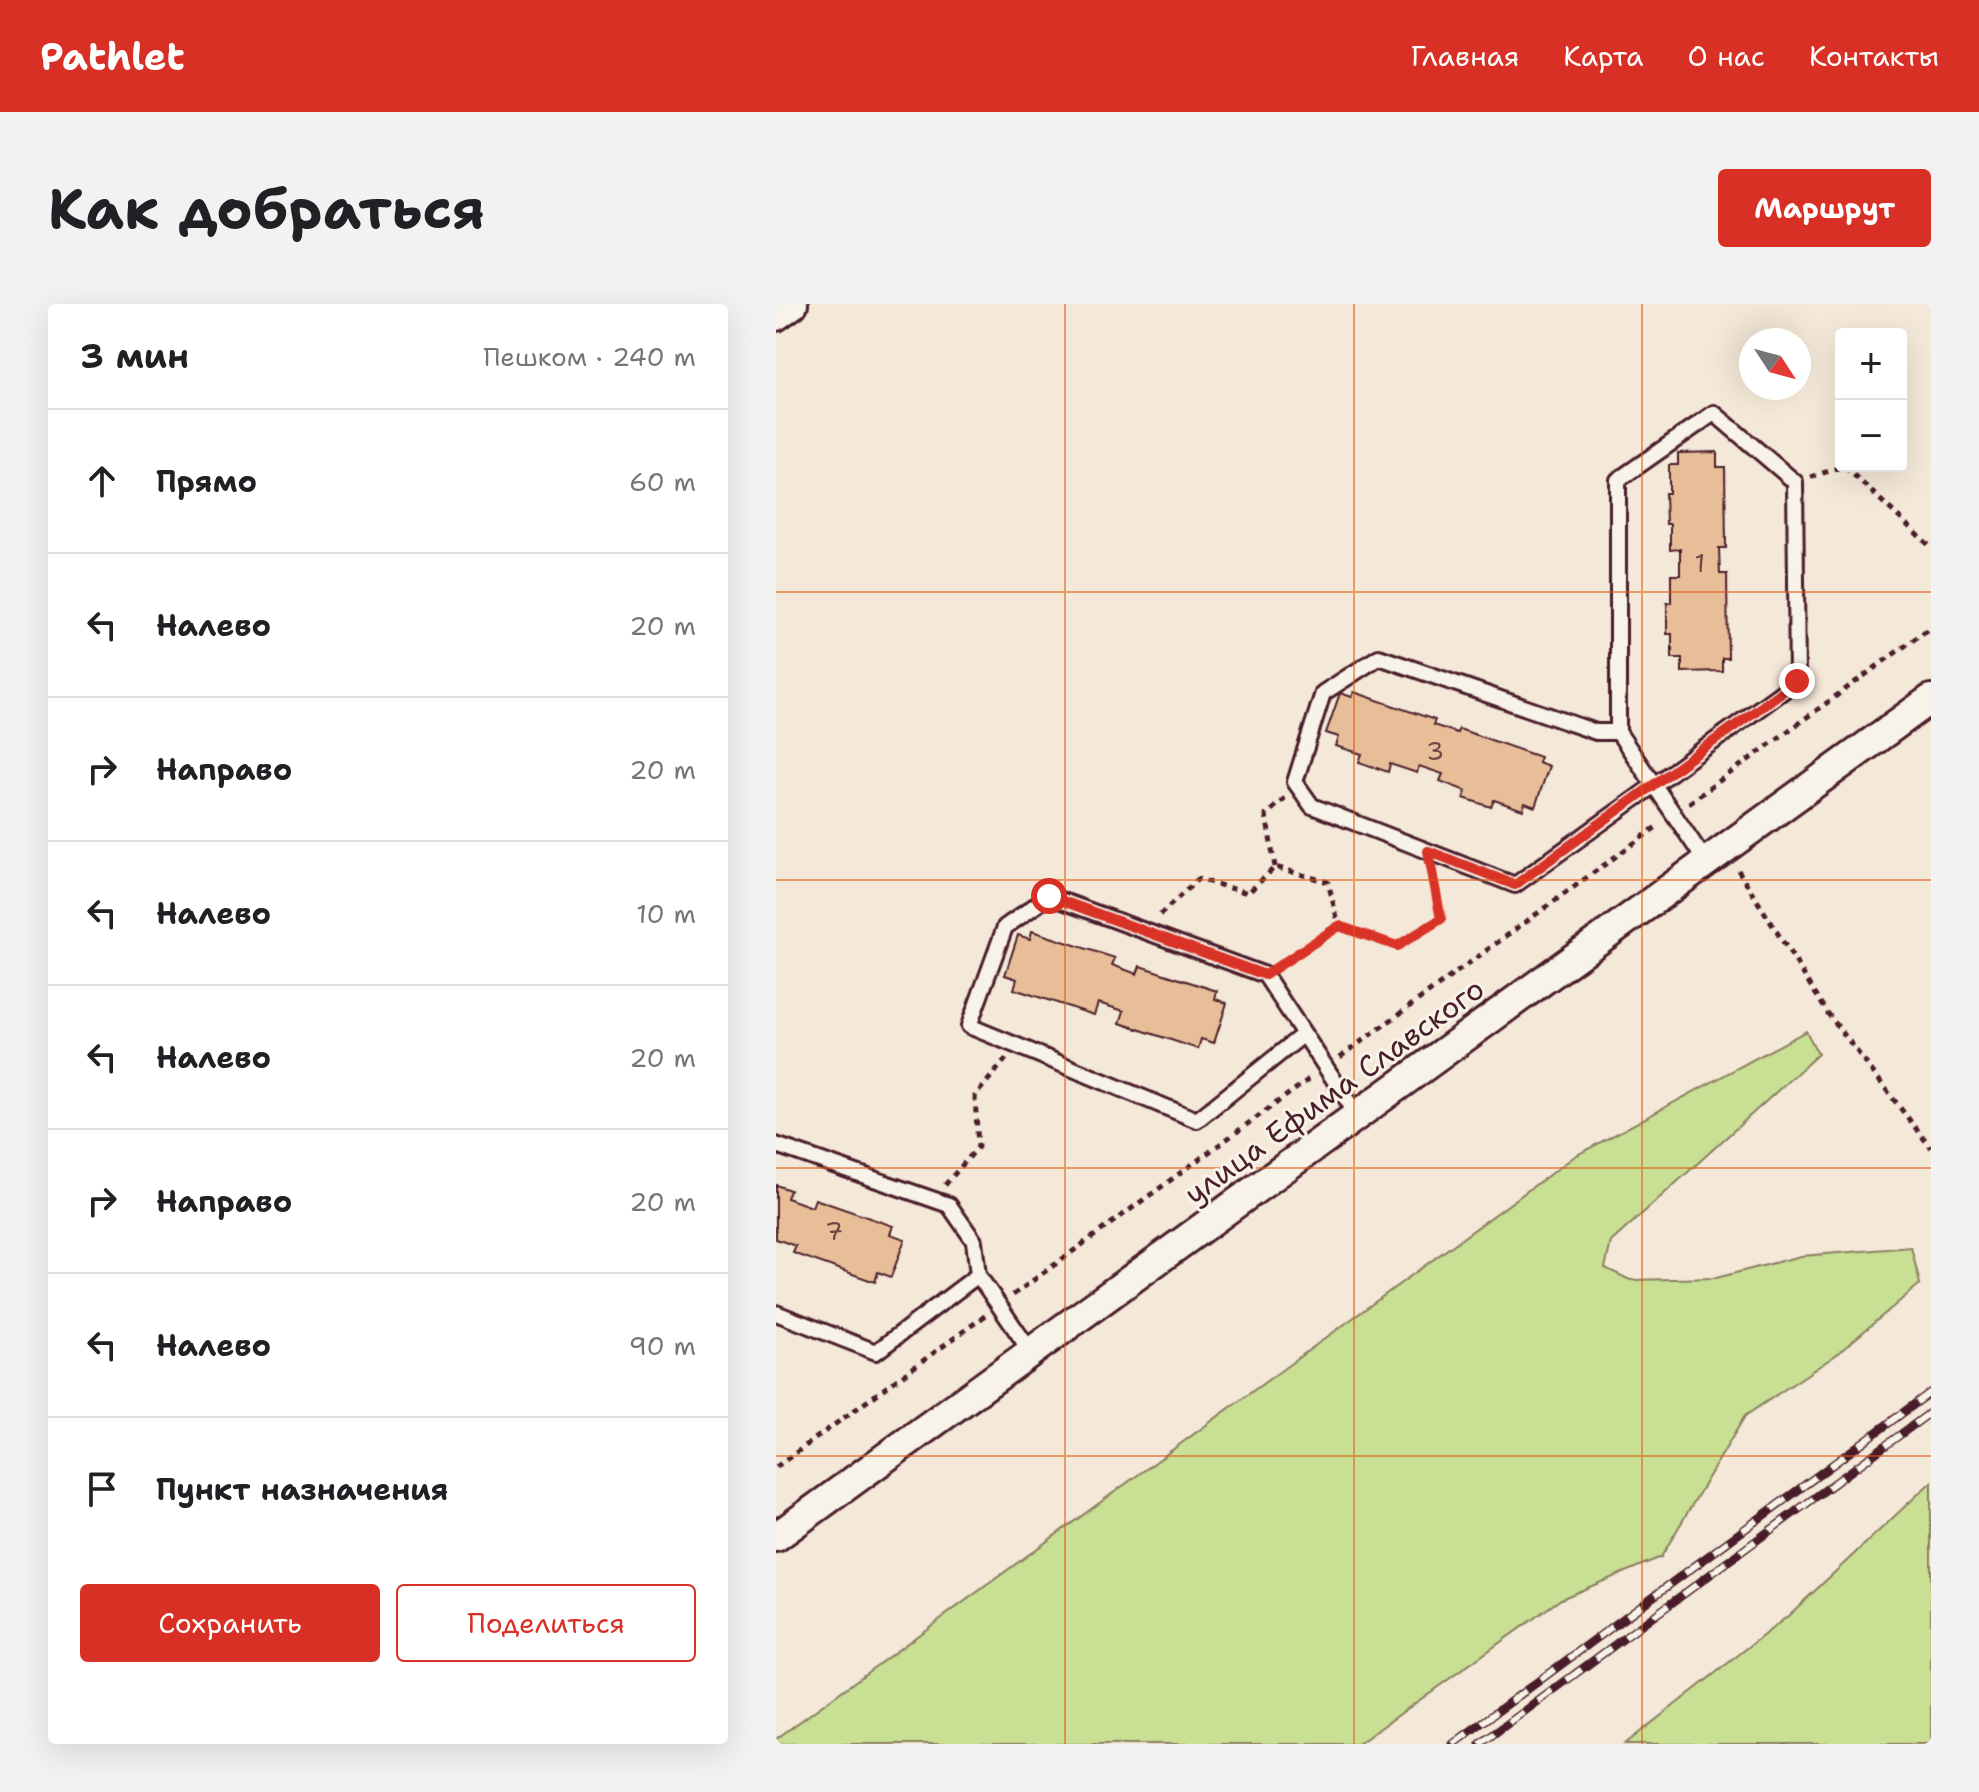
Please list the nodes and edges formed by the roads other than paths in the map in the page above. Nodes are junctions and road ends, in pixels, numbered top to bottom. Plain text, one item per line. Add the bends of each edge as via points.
1 (793, 304) edge
2 (776, 316) edge
3 (1931, 699) edge
4 (1618, 732) junction
5 (1654, 785) junction
6 (1716, 855) junction
7 (1304, 1034) junction
8 (1357, 1115) junction
9 (776, 1145) edge
10 (978, 1275) junction
11 (776, 1313) edge
12 (1031, 1352) junction
13 (776, 1537) edge

1 - 2 street
3 - 6 street, улица Ефима Славского
4 - 5 lane
4 - 5 lane via 1596,732 1379,657 1323,693 1295,782 1312,806 1515,885
4 - 5 lane via 1618,480 1714,413 1795,482 1797,681
5 - 6 lane via 1674,814
6 - 8 street, улица Ефима Славского
7 - 7 lane via 1265,975 1049,896 1005,927 969,1026 1197,1120
7 - 8 lane
8 - 12 street, улица Ефима Славского
9 - 10 lane via 949,1205 974,1241
10 - 11 lane via 876,1352
10 - 12 lane
12 - 13 street, улица Ефима Славского

